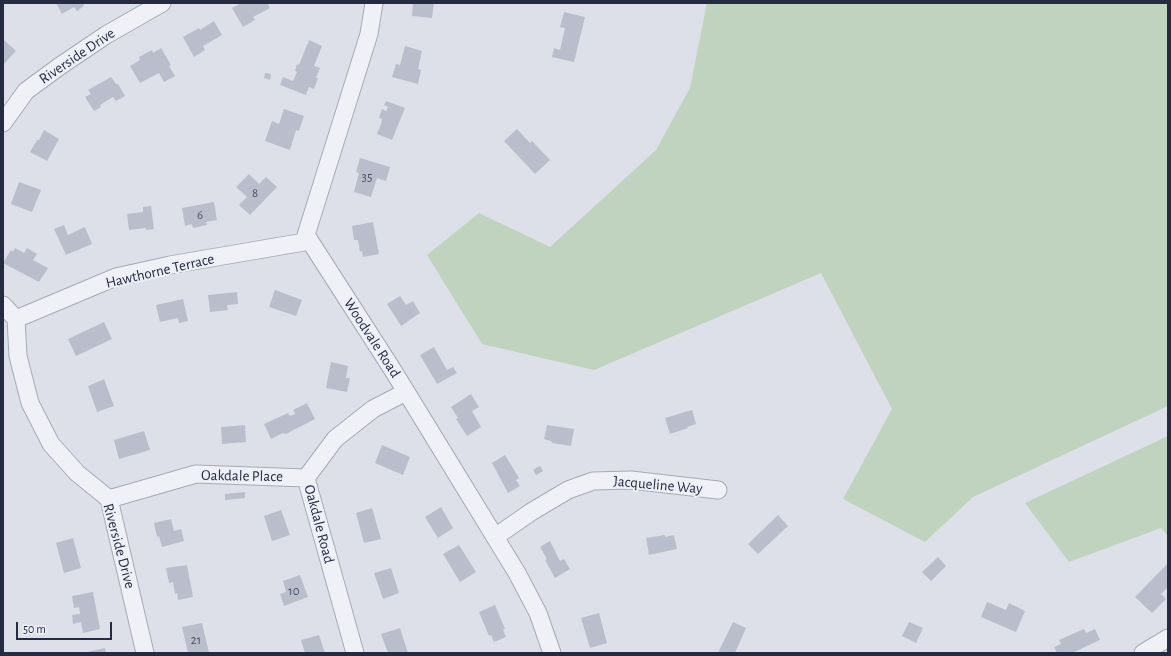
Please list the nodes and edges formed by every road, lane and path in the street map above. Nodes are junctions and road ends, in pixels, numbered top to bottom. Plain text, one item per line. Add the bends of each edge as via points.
1 (162, 3) edge
2 (374, 3) edge
3 (3, 123) edge
4 (310, 241) junction
5 (3, 305) edge
6 (16, 319) junction
7 (406, 392) junction
8 (306, 478) junction
9 (718, 490) dead end
10 (109, 500) junction
11 (495, 537) junction
12 (1168, 638) edge
13 (145, 653) edge
14 (355, 653) edge
15 (552, 653) edge
16 (1143, 653) edge

1 - 3 street, Riverside Drive via 106,35 26,91
2 - 4 street via 369,34 306,235
4 - 6 street, Hawthorne Terrace via 116,277
4 - 7 street, Woodvale Road
5 - 6 street
6 - 10 street, Riverside Drive via 18,356 30,403 51,444 77,474
7 - 8 street, Oakdale Road via 373,409 335,439
7 - 11 street, Woodvale Road
8 - 10 street, Oakdale Place via 196,474
8 - 14 street, Oakdale Road
9 - 11 street, Jacqueline Way via 631,480 593,481 568,490
10 - 13 street, Riverside Drive
11 - 15 street, Woodvale Road via 538,613
12 - 16 street

